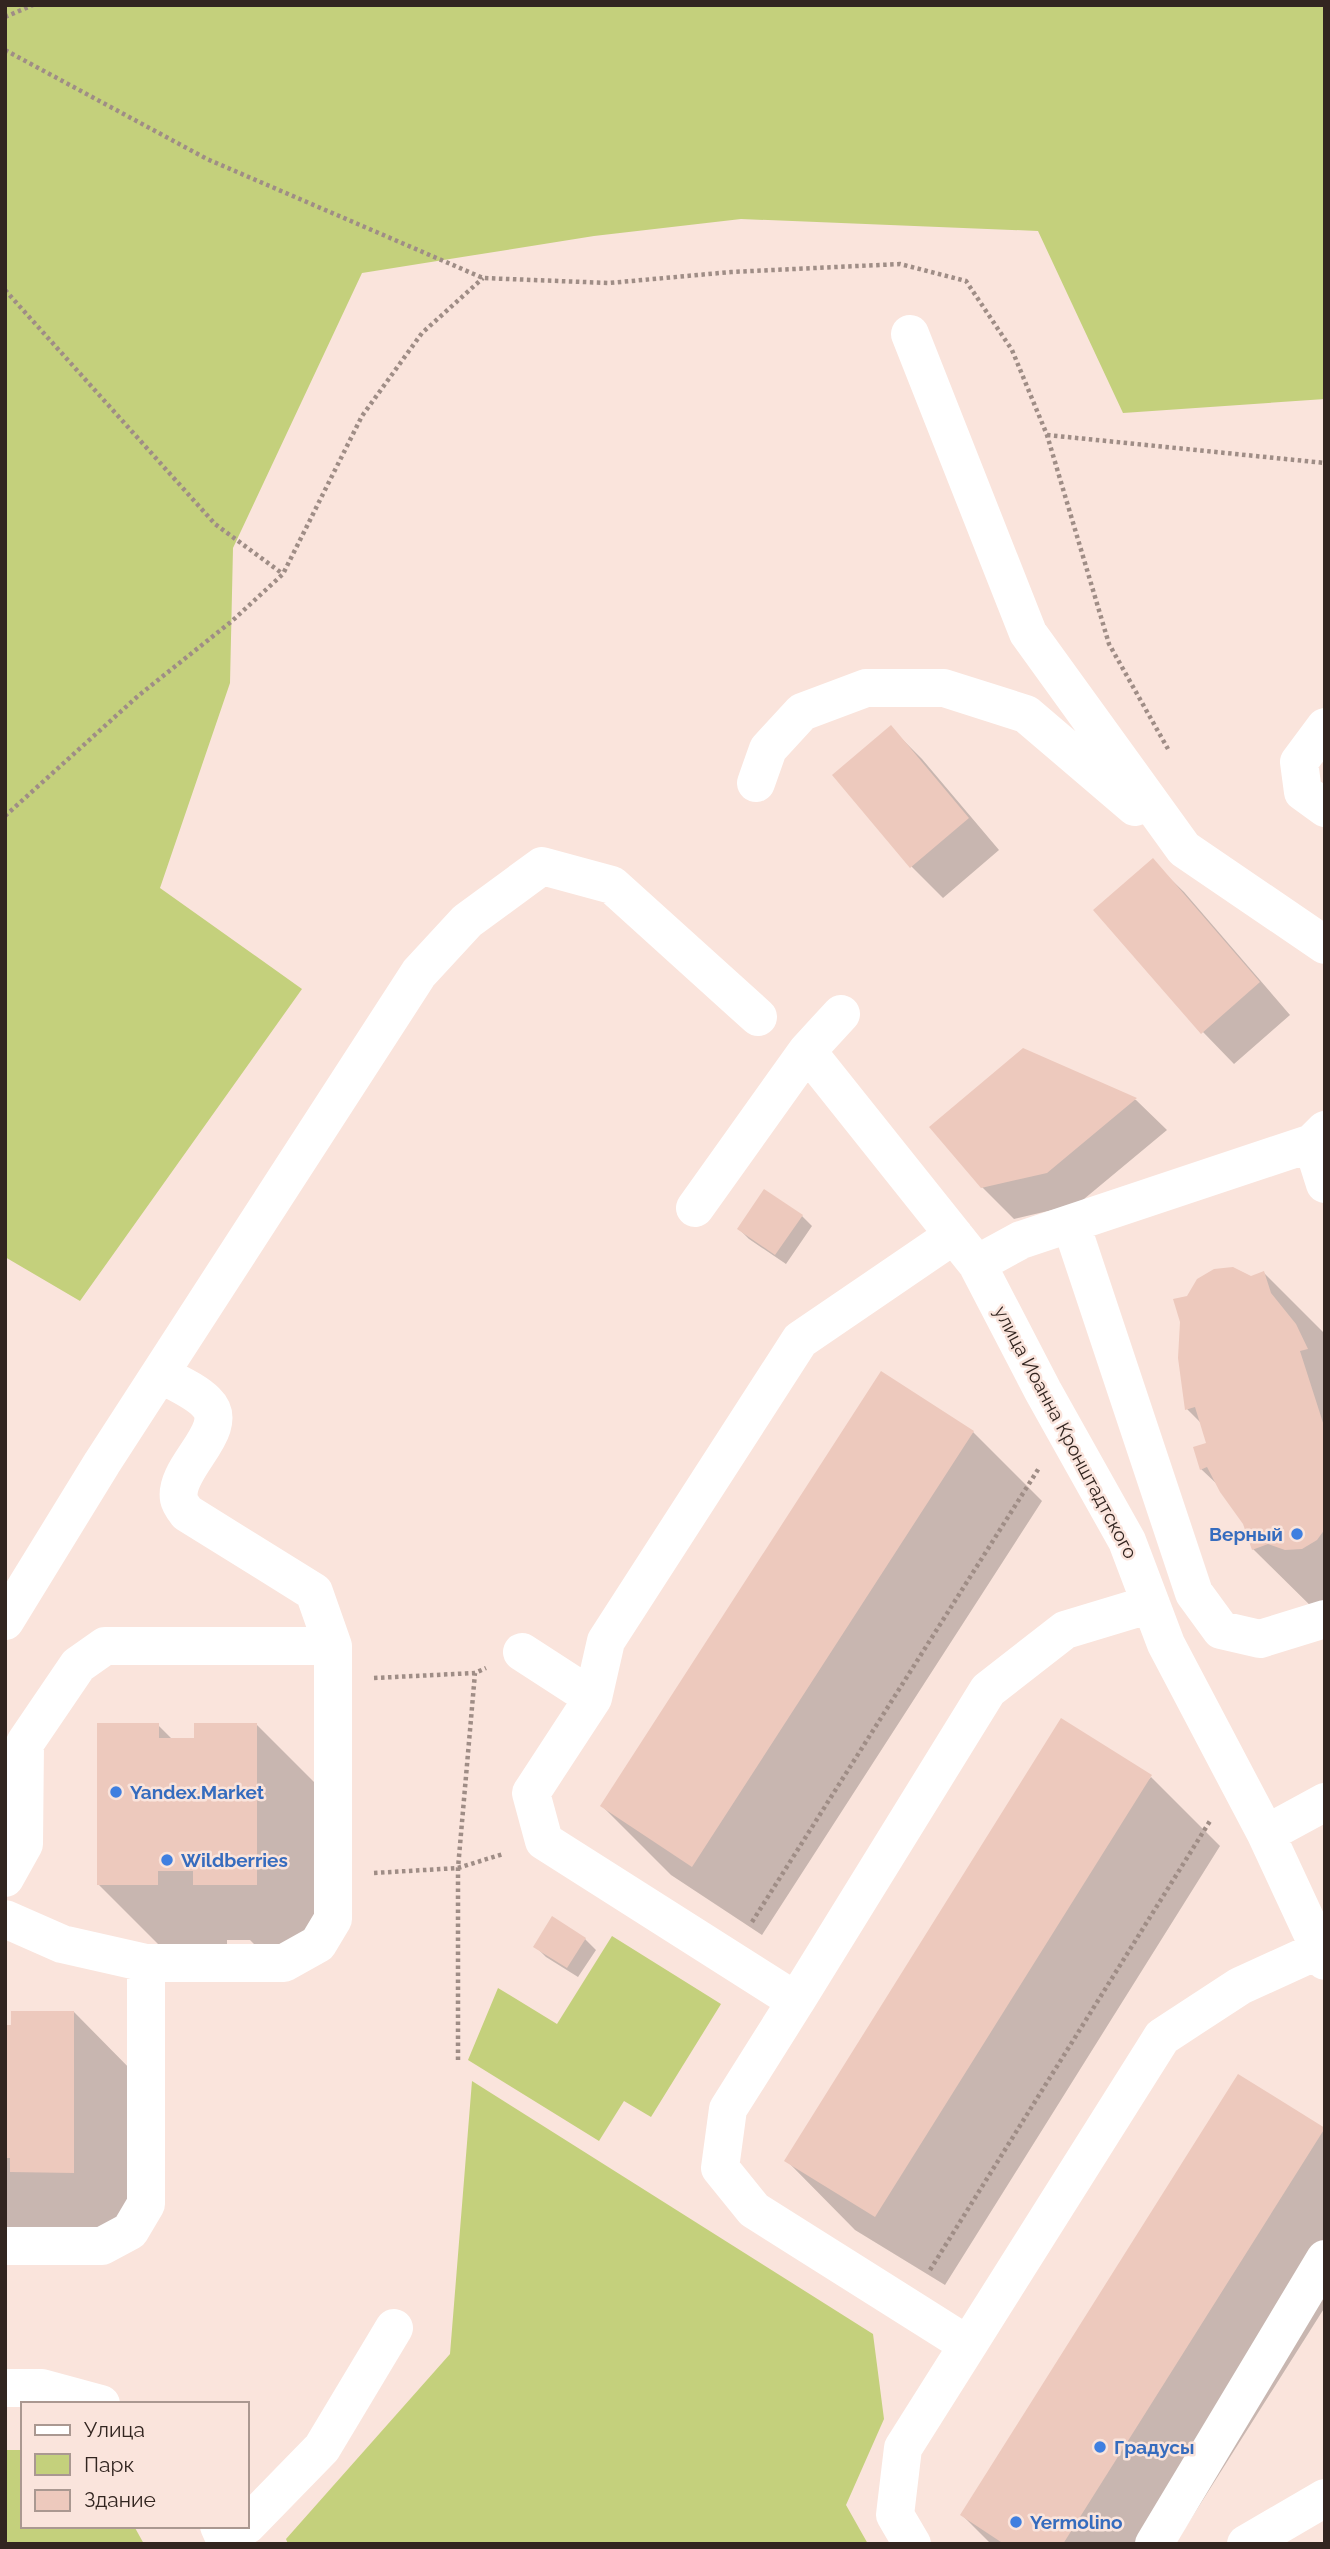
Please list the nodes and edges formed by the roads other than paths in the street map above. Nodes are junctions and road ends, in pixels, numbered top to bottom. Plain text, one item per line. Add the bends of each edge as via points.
1 (910, 334) dead end
2 (1325, 727) edge
3 (756, 783) dead end
4 (1325, 808) edge
5 (1184, 849) junction
6 (1325, 945) edge
7 (841, 1014) dead end
8 (758, 1017) dead end
9 (807, 1051) junction
10 (1320, 1144) edge
11 (1325, 1184) edge
12 (695, 1208) dead end
13 (1071, 1224) junction
14 (965, 1249) junction
15 (153, 1384) junction
16 (1151, 1604) junction
17 (1325, 1619) edge
18 (5, 1621) edge
19 (522, 1652) dead end
20 (333, 1663) junction
21 (593, 1698) junction
22 (1325, 1802) edge
23 (1266, 1834) junction
24 (5, 1878) edge
25 (5, 1919) edge
26 (1322, 1955) edge
27 (146, 1963) junction
28 (796, 2001) junction
29 (5, 2246) edge
30 (1325, 2259) edge
31 (394, 2328) dead end
32 (968, 2345) junction
33 (5, 2388) edge
34 (94, 2402) edge
35 (1325, 2498) edge
36 (248, 2524) edge
37 (220, 2528) edge
38 (244, 2528) edge
39 (228, 2544) edge
40 (912, 2544) edge
41 (1154, 2544) edge
42 (1247, 2544) edge

1 - 5 street via 1028,633
2 - 4 street via 1299,762 1303,792
3 - 5 street via 768,749 802,712 866,688 944,688 1026,713
5 - 6 street
7 - 9 street
8 - 15 street via 612,885 542,866 467,921 419,973
9 - 12 street
9 - 14 street, улица Иоанна Кронштадтского
10 - 11 street
10 - 13 street
13 - 14 street via 1021,1240
13 - 17 street via 1194,1593 1221,1630 1260,1639
14 - 16 street, улица Иоанна Кронштадтского via 1127,1541
14 - 21 street via 800,1340 606,1641
15 - 18 street
15 - 20 street via 207,1402 214,1415 213,1429 179,1483 183,1507 314,1592
16 - 23 street, улица Иоанна Кронштадтского via 1166,1644
16 - 28 street via 1065,1630 988,1690
19 - 21 street
20 - 24 street via 104,1646 78,1665 25,1743 24,1844
20 - 27 street via 332,1919 318,1944 285,1963
21 - 28 street via 531,1793 544,1840
22 - 23 street
23 - 26 street, улица Иоанна Кронштадтского
25 - 27 street via 62,1944
26 - 32 street via 1240,1986 1162,2037
27 - 29 street via 146,2204 130,2231 102,2246
28 - 32 street via 728,2109 720,2168 754,2210
30 - 41 street
31 - 36 street via 322,2448
32 - 40 street via 903,2448 895,2515
33 - 34 street via 42,2388
35 - 42 street
37 - 39 street
38 - 39 street

